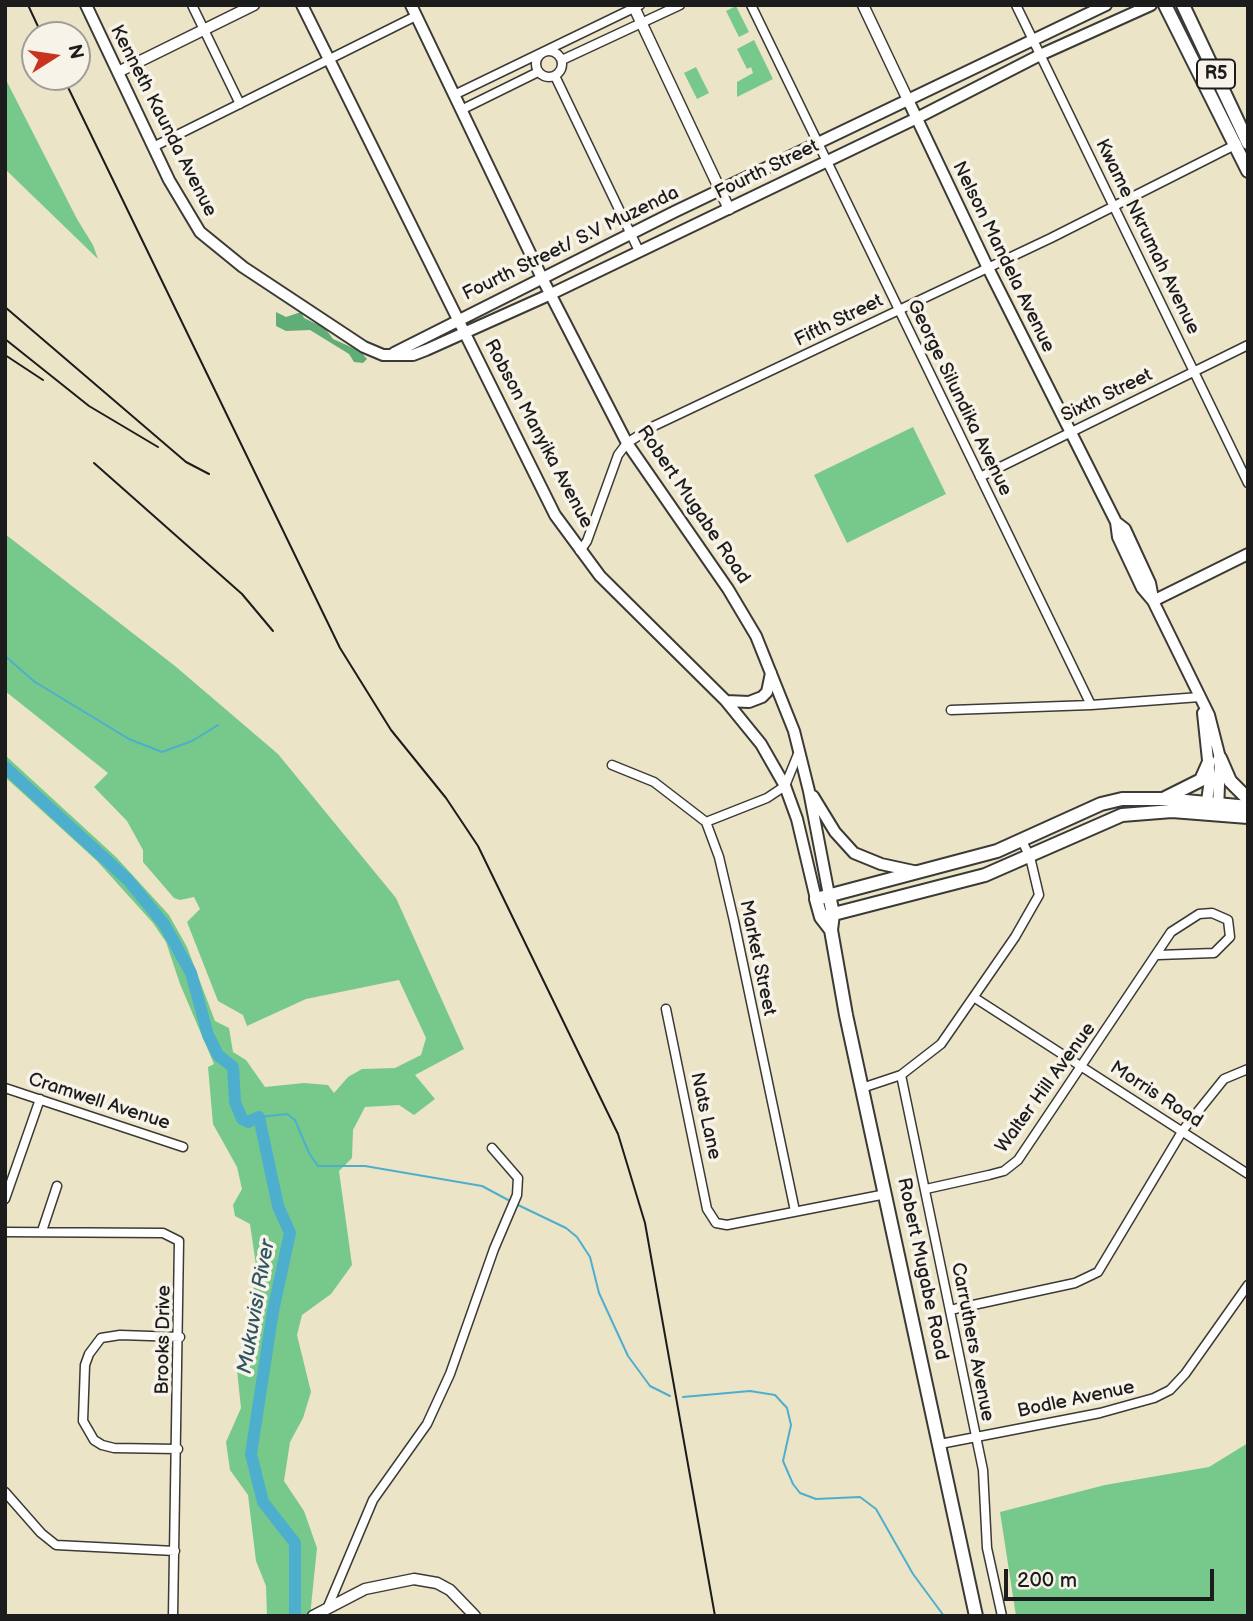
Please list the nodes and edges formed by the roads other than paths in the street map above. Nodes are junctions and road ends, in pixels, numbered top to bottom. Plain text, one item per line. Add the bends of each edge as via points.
1 (86, 5) edge
2 (192, 5) edge
3 (254, 5) edge
4 (302, 5) edge
5 (680, 5) edge
6 (751, 5) edge
7 (863, 5) edge
8 (1016, 5) edge
9 (1106, 5) edge
10 (1151, 5) edge
11 (1165, 5) edge
12 (1184, 5) edge
13 (636, 6) edge
14 (413, 11) edge
15 (642, 23) junction
16 (204, 30) junction
17 (1033, 39) junction
18 (543, 51) junction
19 (1040, 55) junction
20 (329, 59) junction
21 (562, 60) junction
22 (118, 72) junction
23 (538, 72) junction
24 (555, 76) junction
25 (454, 95) junction
26 (908, 100) junction
27 (240, 104) junction
28 (461, 110) junction
29 (917, 118) junction
30 (1244, 141) edge
31 (817, 144) junction
32 (153, 147) junction
33 (825, 161) junction
34 (1248, 172) edge
35 (720, 190) junction
36 (1114, 204) junction
37 (729, 209) junction
38 (630, 233) junction
39 (639, 251) junction
40 (987, 266) junction
41 (542, 278) junction
42 (551, 294) junction
43 (898, 309) junction
44 (457, 319) junction
45 (463, 333) junction
46 (1248, 345) edge
47 (394, 353) junction
48 (1194, 372) junction
49 (1068, 432) junction
50 (627, 443) junction
51 (980, 477) junction
52 (1248, 483) edge
53 (580, 551) junction
54 (1248, 554) edge
55 (1153, 601) junction
56 (771, 670) junction
57 (1200, 697) junction
58 (726, 701) junction
59 (1091, 705) junction
60 (951, 710) dead end
61 (799, 752) junction
62 (1215, 760) junction
63 (611, 765) dead end
64 (785, 786) junction
65 (809, 791) junction
66 (1165, 799) junction
67 (1248, 799) edge
68 (1248, 807) edge
69 (1212, 808) junction
70 (1248, 817) edge
71 (706, 822) junction
72 (1022, 841) junction
73 (1030, 857) junction
74 (920, 872) junction
75 (823, 897) junction
76 (827, 915) junction
77 (1158, 955) junction
78 (975, 998) junction
79 (666, 1009) dead end
80 (1083, 1067) junction
81 (1248, 1069) edge
82 (901, 1075) junction
83 (5, 1087) edge
84 (862, 1088) junction
85 (40, 1099) junction
86 (1183, 1130) junction
87 (183, 1147) dead end
88 (492, 1149) dead end
89 (1248, 1174) edge
90 (57, 1186) dead end
91 (926, 1189) junction
92 (887, 1194) junction
93 (5, 1199) edge
94 (795, 1211) junction
95 (42, 1231) junction
96 (5, 1232) edge
97 (1248, 1285) edge
98 (950, 1310) junction
99 (180, 1337) junction
100 (975, 1437) junction
101 (940, 1444) junction
102 (178, 1449) junction
103 (5, 1492) edge
104 (175, 1551) junction
105 (327, 1609) junction
106 (173, 1616) edge
107 (313, 1616) edge
108 (475, 1616) edge
109 (976, 1616) edge
110 (1002, 1616) edge

1 - 22 main road, Kenneth Kaunda Avenue
2 - 16 street
3 - 16 street
4 - 20 main road, Robson Manyika Avenue
5 - 15 street
6 - 31 street, George Silundika Avenue
7 - 26 street, Nelson Mandela Avenue
8 - 17 street, Kwame Nkrumah Avenue
9 - 17 main road, Fourth Street/ S.V Muzenda
10 - 19 main road, Fourth Street
11 - 30 main road, R5
12 - 30 main road, R5
13 - 15 street
13 - 18 street
14 - 20 street
14 - 25 main road, Robert Mugabe Road
15 - 21 street
15 - 35 street
16 - 22 street
16 - 27 street
17 - 19 street, Kwame Nkrumah Avenue
17 - 26 main road, Fourth Street/ S.V Muzenda
18 - 21 street via 552,50
18 - 23 street via 537,58
18 - 25 street
19 - 29 main road, Fourth Street
19 - 36 street, Kwame Nkrumah Avenue
20 - 27 street
20 - 44 main road, Robson Manyika Avenue
21 - 24 street via 562,69
22 - 32 main road, Kenneth Kaunda Avenue
23 - 24 street
23 - 28 street
24 - 38 street
25 - 28 main road, Robert Mugabe Road
26 - 29 main road, Nelson Mandela Avenue
26 - 31 main road, Fourth Street/ S.V Muzenda
27 - 32 street
28 - 41 main road, Robert Mugabe Road
29 - 33 main road, Fourth Street
29 - 40 main road, Nelson Mandela Avenue
30 - 34 main road, R5
30 - 36 street, Fifth Street
31 - 33 street, George Silundika Avenue
31 - 35 main road, Fourth Street/ S.V Muzenda
32 - 47 main road, Kenneth Kaunda Avenue via 191,220 212,244 364,347 379,355
33 - 37 main road, Fourth Street
33 - 43 street, George Silundika Avenue
35 - 37 street
35 - 38 main road, Fourth Street/ S.V Muzenda
36 - 40 street, Fifth Street
36 - 48 street, Kwame Nkrumah Avenue
37 - 39 main road, Fourth Street
38 - 39 street
38 - 41 main road, Fourth Street/ S.V Muzenda
39 - 42 main road, Fourth Street
40 - 43 street, Fifth Street
40 - 49 main road, Nelson Mandela Avenue
41 - 42 main road, Robert Mugabe Road
41 - 44 main road, Fourth Street/ S.V Muzenda
42 - 45 main road, Fourth Street
42 - 50 main road, Robert Mugabe Road
43 - 50 street, Fifth Street
43 - 51 street, George Silundika Avenue
44 - 45 main road, Robson Manyika Avenue
44 - 47 main road, Fourth Street/ S.V Muzenda
45 - 47 main road, Fourth Street via 413,355
45 - 53 main road, Robson Manyika Avenue via 549,503
46 - 48 street, Sixth Street
48 - 49 street, Sixth Street
48 - 52 street, Kwame Nkrumah Avenue
49 - 51 street, Sixth Street
49 - 55 main road, Nelson Mandela Avenue via 1116,522 1125,530 1150,583
50 - 53 street
50 - 56 main road, Robert Mugabe Road via 728,589
51 - 59 street, George Silundika Avenue
53 - 58 main road, Robson Manyika Avenue
54 - 55 main road
55 - 57 main road, Nelson Mandela Avenue
56 - 58 main road via 762,696 749,702
56 - 61 main road, Robert Mugabe Road
57 - 59 street
57 - 62 main road, Nelson Mandela Avenue via 1215,730
58 - 64 main road, Robson Manyika Avenue via 761,744
59 - 60 street
61 - 64 street
61 - 65 main road, Robert Mugabe Road
62 - 66 main road via 1200,780
62 - 67 main road
62 - 69 main road, Nelson Mandela Avenue
63 - 71 street via 654,782
64 - 71 street
64 - 75 main road, Robson Manyika Avenue
65 - 74 main road via 854,853
65 - 75 main road, Robert Mugabe Road
66 - 69 main road
66 - 72 main road via 1101,804
68 - 69 main road
69 - 70 main road
69 - 73 main road via 1122,815 1085,828
71 - 94 street, Market Street via 734,921
72 - 73 street
72 - 74 main road
73 - 76 main road via 954,884
73 - 78 street via 1039,887 1037,902
74 - 75 main road
75 - 76 main road, Robert Mugabe Road
76 - 84 main road, Robert Mugabe Road
77 - 77 street, Walter Hill Avenue via 1171,932 1199,914 1212,912 1228,920 1230,937 1214,953
77 - 80 street, Walter Hill Avenue
78 - 80 street, Morris Road
78 - 82 street via 941,1044
79 - 94 street, Nats Lane via 712,1219 721,1225
80 - 86 street, Morris Road
80 - 91 street, Walter Hill Avenue via 1018,1160 1004,1171
81 - 86 street via 1224,1079
82 - 84 street
82 - 91 street, Carruthers Avenue
83 - 85 street, Cramwell Avenue
84 - 92 main road, Robert Mugabe Road
85 - 87 street, Cramwell Avenue
85 - 93 street
86 - 89 street, Morris Road
86 - 98 street via 1098,1272 1075,1283
88 - 105 street via 518,1178 517,1195 450,1374 427,1424 373,1500
90 - 95 street
91 - 98 street, Carruthers Avenue
92 - 94 street
92 - 101 main road, Robert Mugabe Road
95 - 96 street, Brooks Drive
95 - 99 street, Brooks Drive via 176,1237 181,1247
97 - 100 street, Bodle Avenue via 1170,1390 1132,1406
98 - 100 street, Carruthers Avenue
99 - 102 street, Brooks Drive
99 - 102 street via 101,1338 85,1365 83,1421 102,1445
100 - 101 street, Bodle Avenue
100 - 110 street, Carruthers Avenue via 986,1497 988,1548
101 - 109 main road, Robert Mugabe Road
102 - 104 street, Brooks Drive
103 - 104 street via 56,1545
104 - 106 street, Brooks Drive
105 - 107 street
105 - 108 street via 365,1589 414,1579 450,1590

